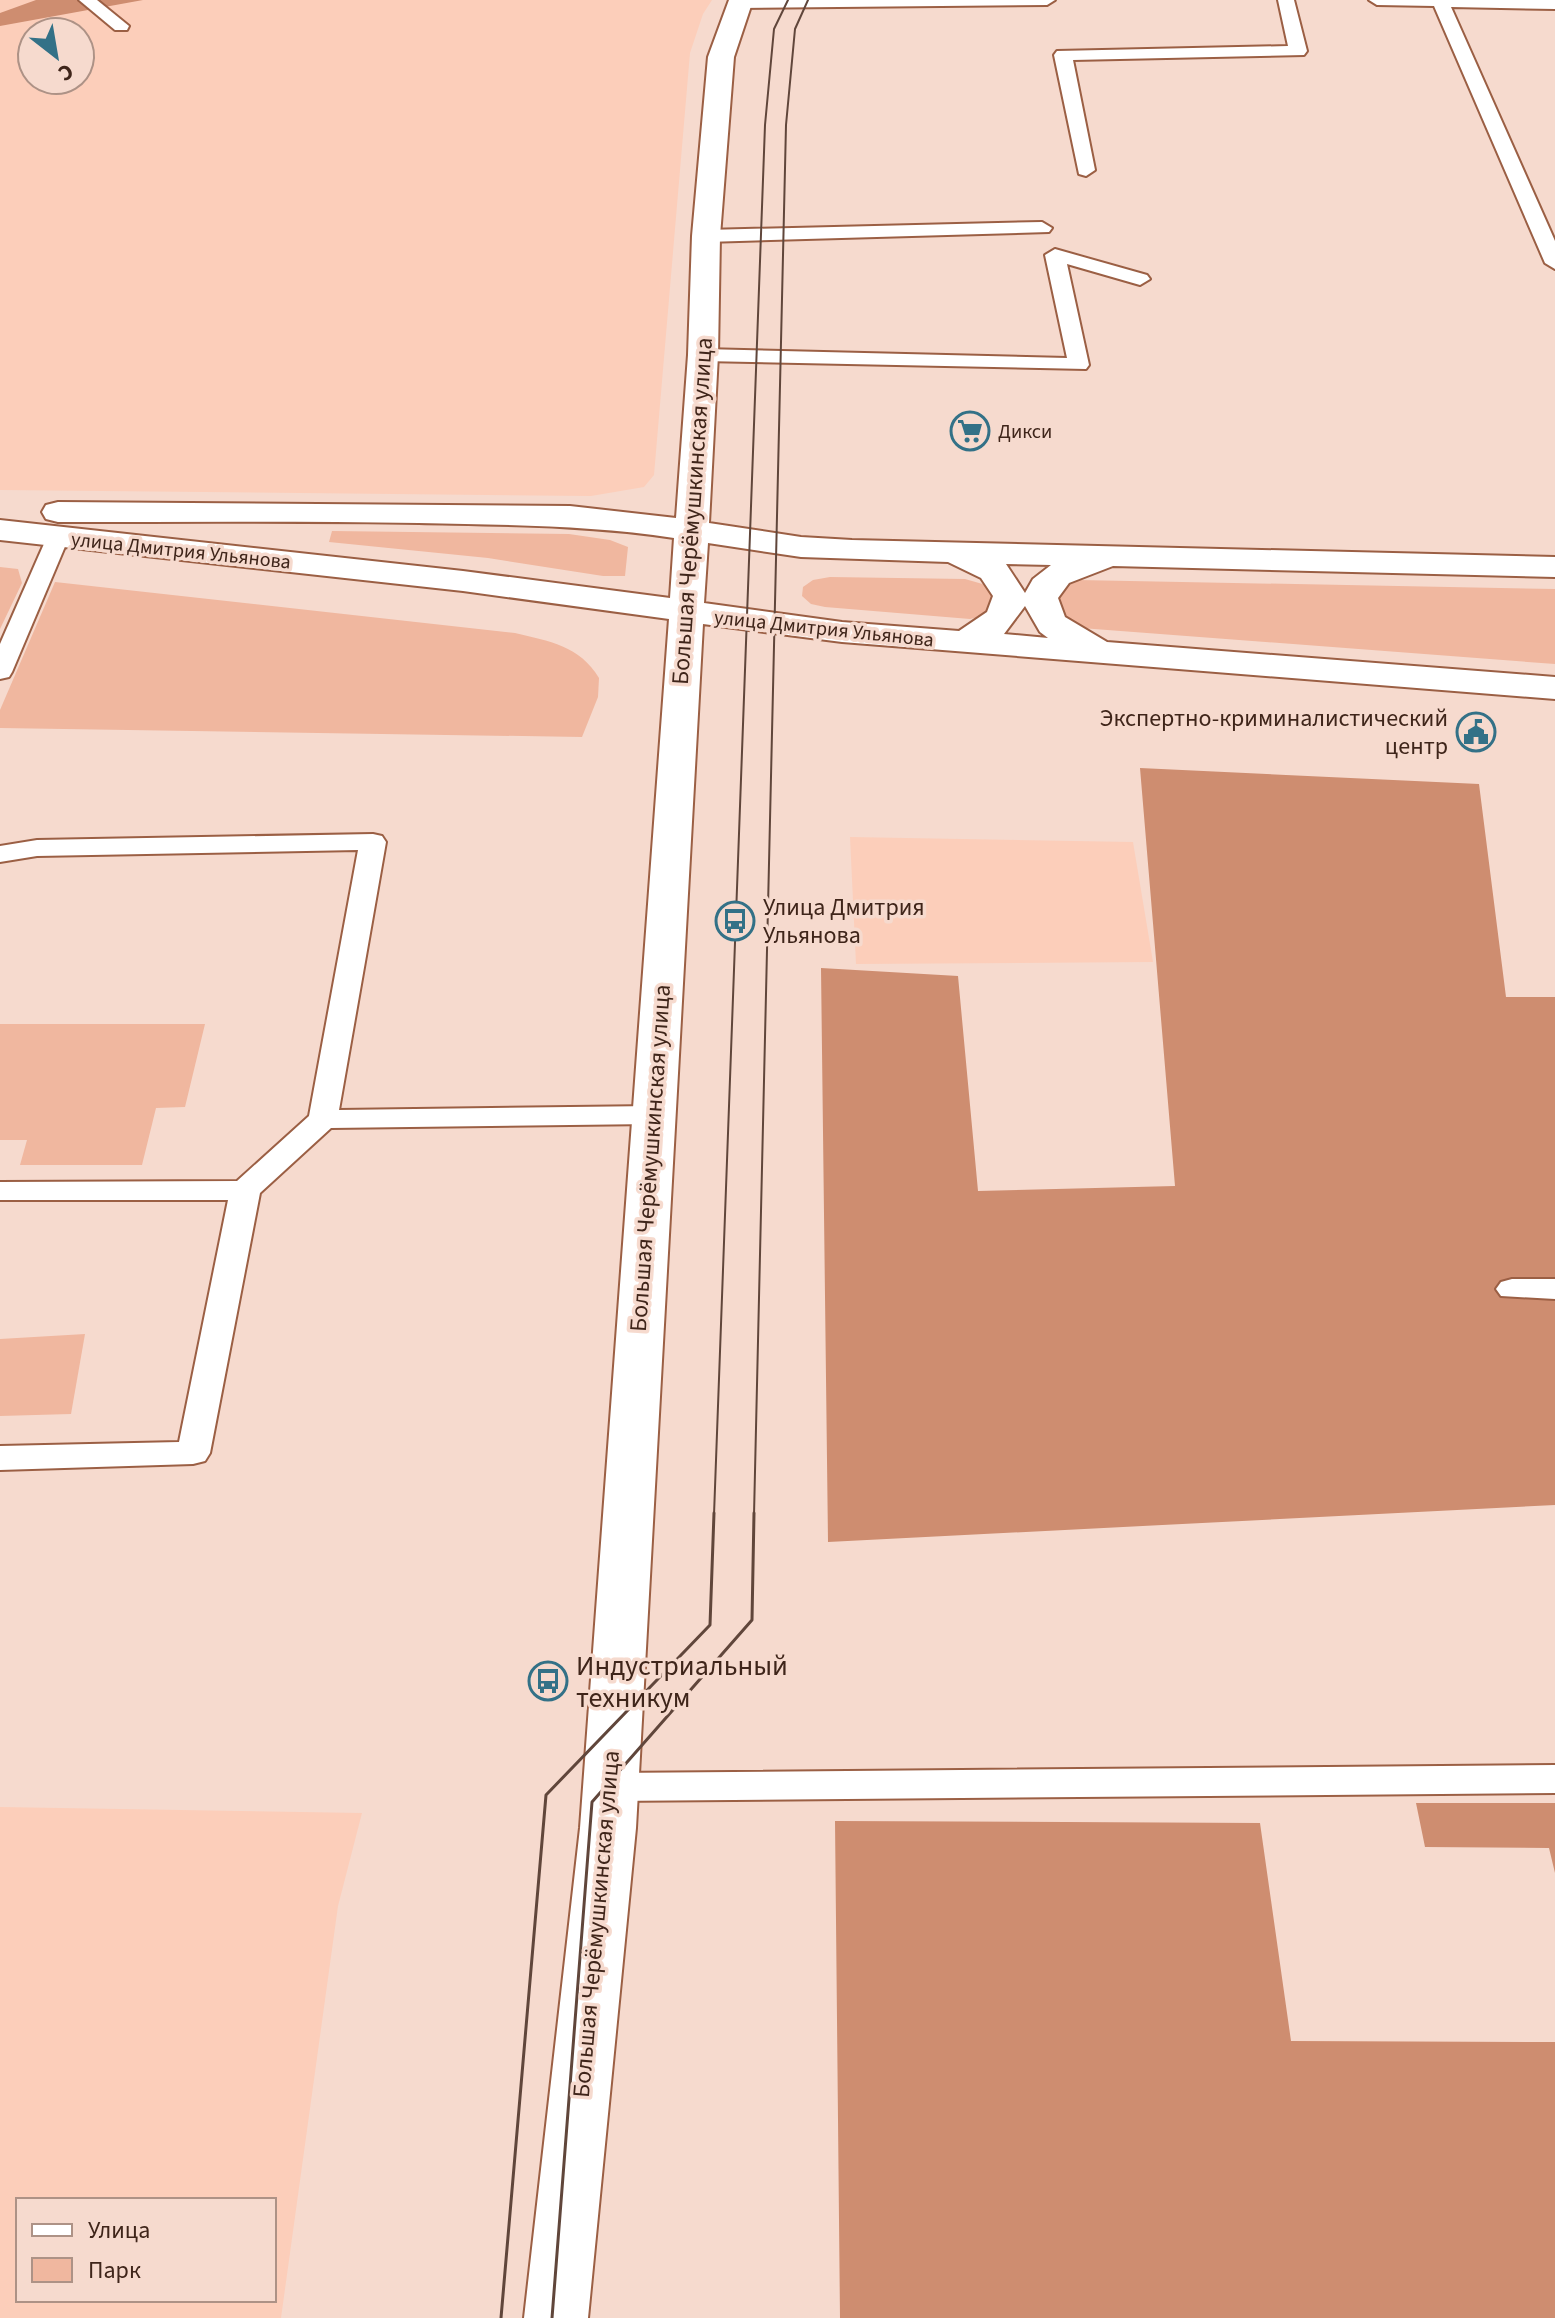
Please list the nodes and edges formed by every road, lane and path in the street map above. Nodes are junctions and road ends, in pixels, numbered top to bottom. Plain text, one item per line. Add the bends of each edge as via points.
1 (87, 0) edge
2 (1047, 0) edge
3 (1286, 0) edge
4 (1377, 0) edge
5 (1440, 1) edge
6 (740, 2) edge
7 (1555, 4) edge
8 (121, 26) dead end
9 (1086, 170) dead end
10 (1042, 228) dead end
11 (706, 236) junction
12 (1555, 263) edge
13 (1140, 279) dead end
14 (703, 355) junction
15 (0, 513) edge
16 (0, 530) edge
17 (691, 530) junction
18 (58, 537) junction
19 (955, 553) junction
20 (1124, 557) junction
21 (1555, 567) edge
22 (686, 612) junction
23 (963, 642) junction
24 (1103, 652) junction
25 (0, 672) edge
26 (1555, 688) edge
27 (0, 854) edge
28 (653, 1115) junction
29 (323, 1119) junction
30 (245, 1190) junction
31 (0, 1191) edge
32 (1512, 1289) dead end
33 (1555, 1289) edge
34 (0, 1458) edge
35 (1555, 1779) edge
36 (610, 1787) junction
37 (556, 2318) edge

1 - 8 lane
2 - 6 lane
3 - 9 lane via 1298,51 1063,55
4 - 5 lane
5 - 7 lane
5 - 12 lane
6 - 11 main road, Большая Черёмушкинская улица via 721,57
10 - 11 lane
11 - 14 main road, Большая Черёмушкинская улица
13 - 14 lane via 1055,255 1079,365
14 - 17 main road, Большая Черёмушкинская улица
15 - 17 main road, улица Дмитрия Ульянова via 555,516
16 - 18 main road, улица Дмитрия Ульянова
17 - 19 main road, улица Дмитрия Ульянова via 801,547
17 - 22 main road, Большая Черёмушкинская улица
18 - 22 main road, улица Дмитрия Ульянова via 463,581
18 - 25 lane
19 - 20 main road, улица Дмитрия Ульянова
19 - 23 main road via 994,571 1010,596 999,622
20 - 21 main road, улица Дмитрия Ульянова
20 - 24 main road via 1068,569 1049,581 1040,597 1041,612 1053,628
22 - 23 main road, улица Дмитрия Ульянова
22 - 28 main road, Большая Черёмушкинская улица
23 - 24 main road, улица Дмитрия Ульянова
24 - 26 main road, улица Дмитрия Ульянова
27 - 29 lane via 37,848 373,842
28 - 29 lane
28 - 36 main road, Большая Черёмушкинская улица
29 - 30 lane
30 - 31 lane
30 - 34 lane via 193,1453
32 - 33 lane
35 - 36 lane
36 - 37 main road, Большая Черёмушкинская улица

